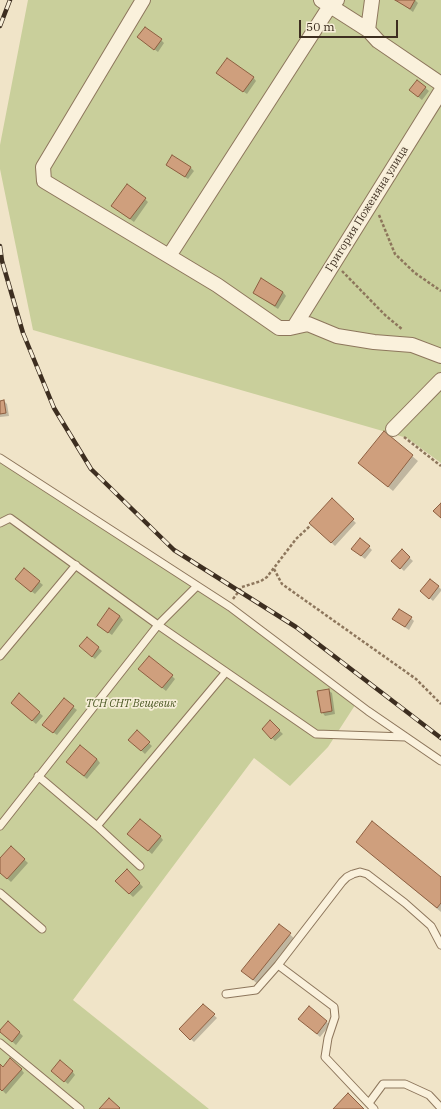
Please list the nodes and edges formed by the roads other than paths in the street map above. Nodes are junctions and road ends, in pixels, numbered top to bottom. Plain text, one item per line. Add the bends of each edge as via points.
1 (143, 0) edge
2 (372, 0) edge
3 (329, 2) edge
4 (368, 30) junction
5 (441, 84) edge
6 (441, 91) edge
7 (169, 256) junction
8 (294, 328) junction
9 (441, 356) edge
10 (441, 380) edge
11 (394, 429) road end
12 (0, 458) edge
13 (0, 523) edge
14 (76, 565) junction
15 (196, 586) junction
16 (158, 625) junction
17 (0, 656) edge
18 (226, 672) junction
19 (406, 737) junction
20 (441, 761) edge
21 (38, 776) junction
22 (0, 826) edge
23 (97, 826) junction
24 (140, 866) dead end
25 (0, 893) edge
26 (42, 929) dead end
27 (441, 945) edge
28 (278, 965) junction
29 (226, 994) dead end
30 (0, 1043) edge
31 (369, 1103) junction
32 (441, 1108) edge
33 (80, 1109) edge
34 (374, 1109) edge

1 - 7 street via 43,167 44,180
2 - 4 street
3 - 4 street
3 - 7 street
4 - 5 street via 378,41
6 - 8 street, Григория Поженяна улица
7 - 8 street via 217,285 279,328
8 - 9 street via 308,324 337,336 412,345
10 - 11 street
12 - 15 lane
13 - 14 lane via 10,518
14 - 16 lane
14 - 17 lane
15 - 16 lane
15 - 19 lane
16 - 18 lane
16 - 21 lane
18 - 19 lane via 316,734
18 - 23 lane
19 - 20 lane
21 - 22 lane
21 - 23 lane
23 - 24 lane
25 - 26 lane
27 - 28 lane via 431,926 373,877 360,872 347,877
28 - 29 lane via 256,990
28 - 31 lane via 334,1007 325,1057
30 - 33 lane
31 - 32 lane via 383,1084 405,1084 430,1096
31 - 34 lane

